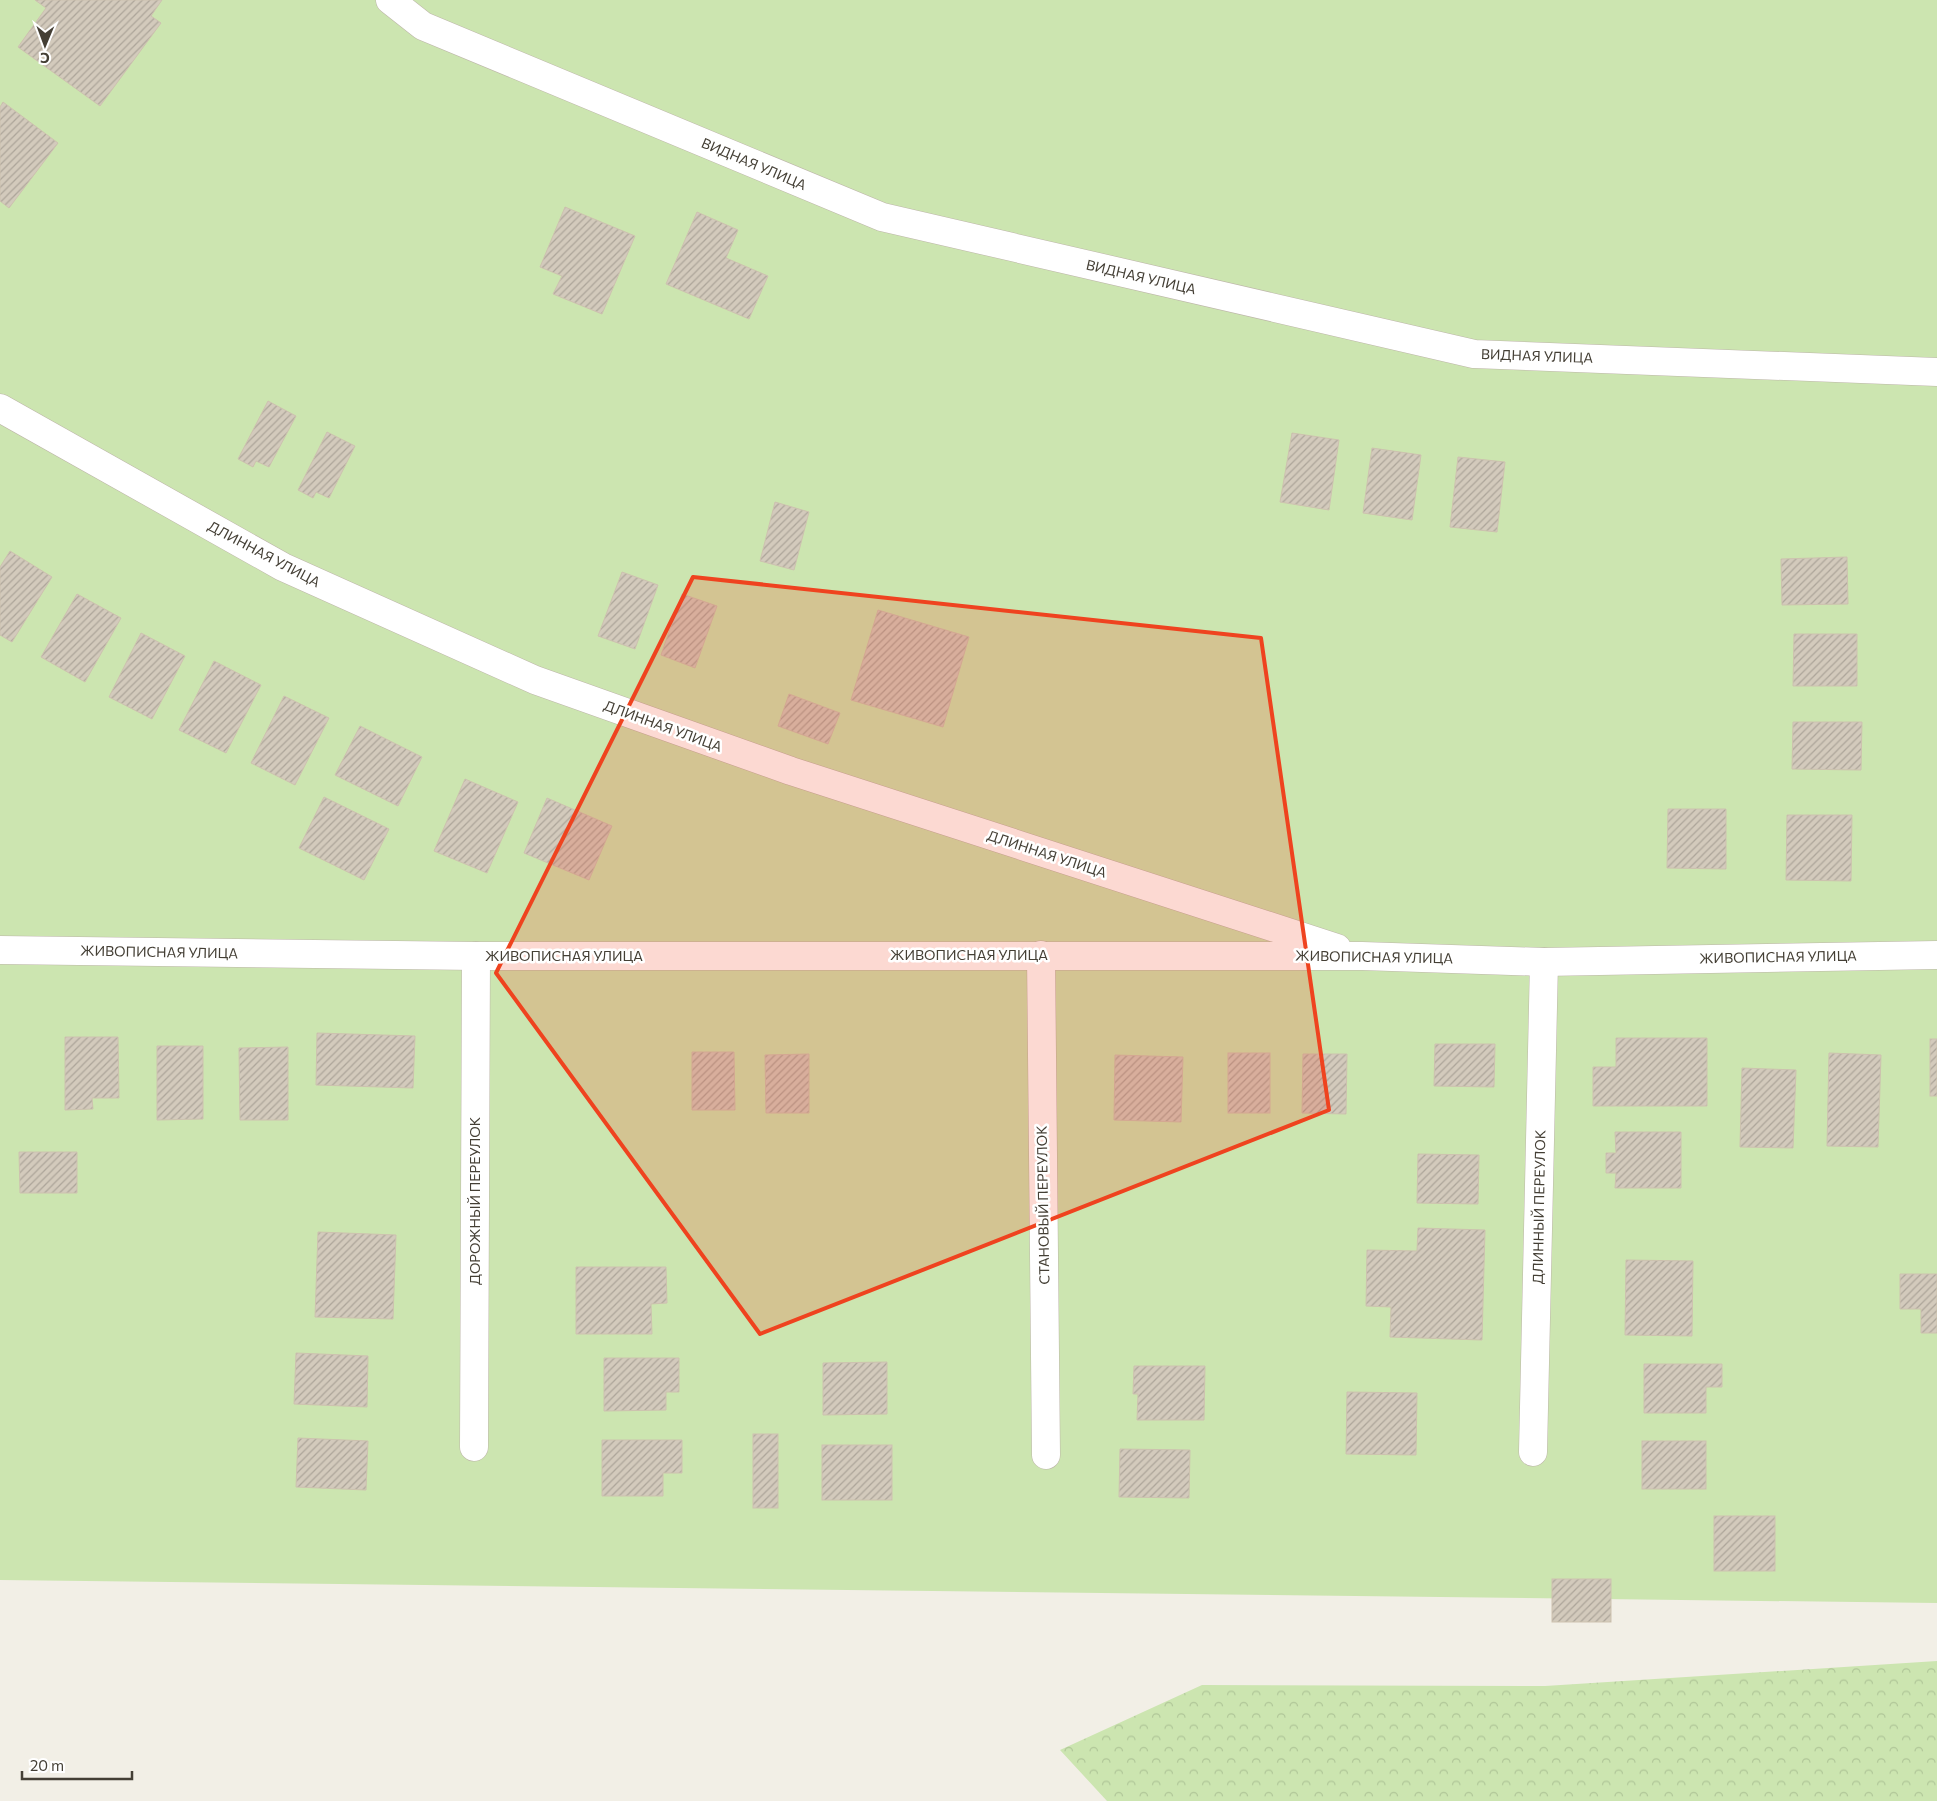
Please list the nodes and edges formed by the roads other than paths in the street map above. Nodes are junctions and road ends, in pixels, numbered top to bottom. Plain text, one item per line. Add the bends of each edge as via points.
1 (390, 0) edge
2 (1937, 372) edge
3 (0, 408) edge
4 (0, 950) edge
5 (1937, 954) edge
6 (1041, 955) junction
7 (476, 956) junction
8 (1362, 956) junction
9 (1544, 962) junction
10 (474, 1447) dead end
11 (1533, 1452) dead end
12 (1046, 1455) dead end

1 - 2 street, ВИДНАЯ УЛИЦА via 423,26 882,217 1474,354
3 - 8 street, ДЛИННАЯ УЛИЦА via 283,567 535,680 791,771
4 - 7 street, ЖИВОПИСНАЯ УЛИЦА
5 - 9 street, ЖИВОПИСНАЯ УЛИЦА
6 - 7 street, ЖИВОПИСНАЯ УЛИЦА
6 - 8 street, ЖИВОПИСНАЯ УЛИЦА
6 - 12 street, СТАНОВЫЙ ПЕРЕУЛОК
7 - 10 street, ДОРОЖНЫЙ ПЕРЕУЛОК
8 - 9 street, ЖИВОПИСНАЯ УЛИЦА
9 - 11 street, ДЛИННЫЙ ПЕРЕУЛОК

